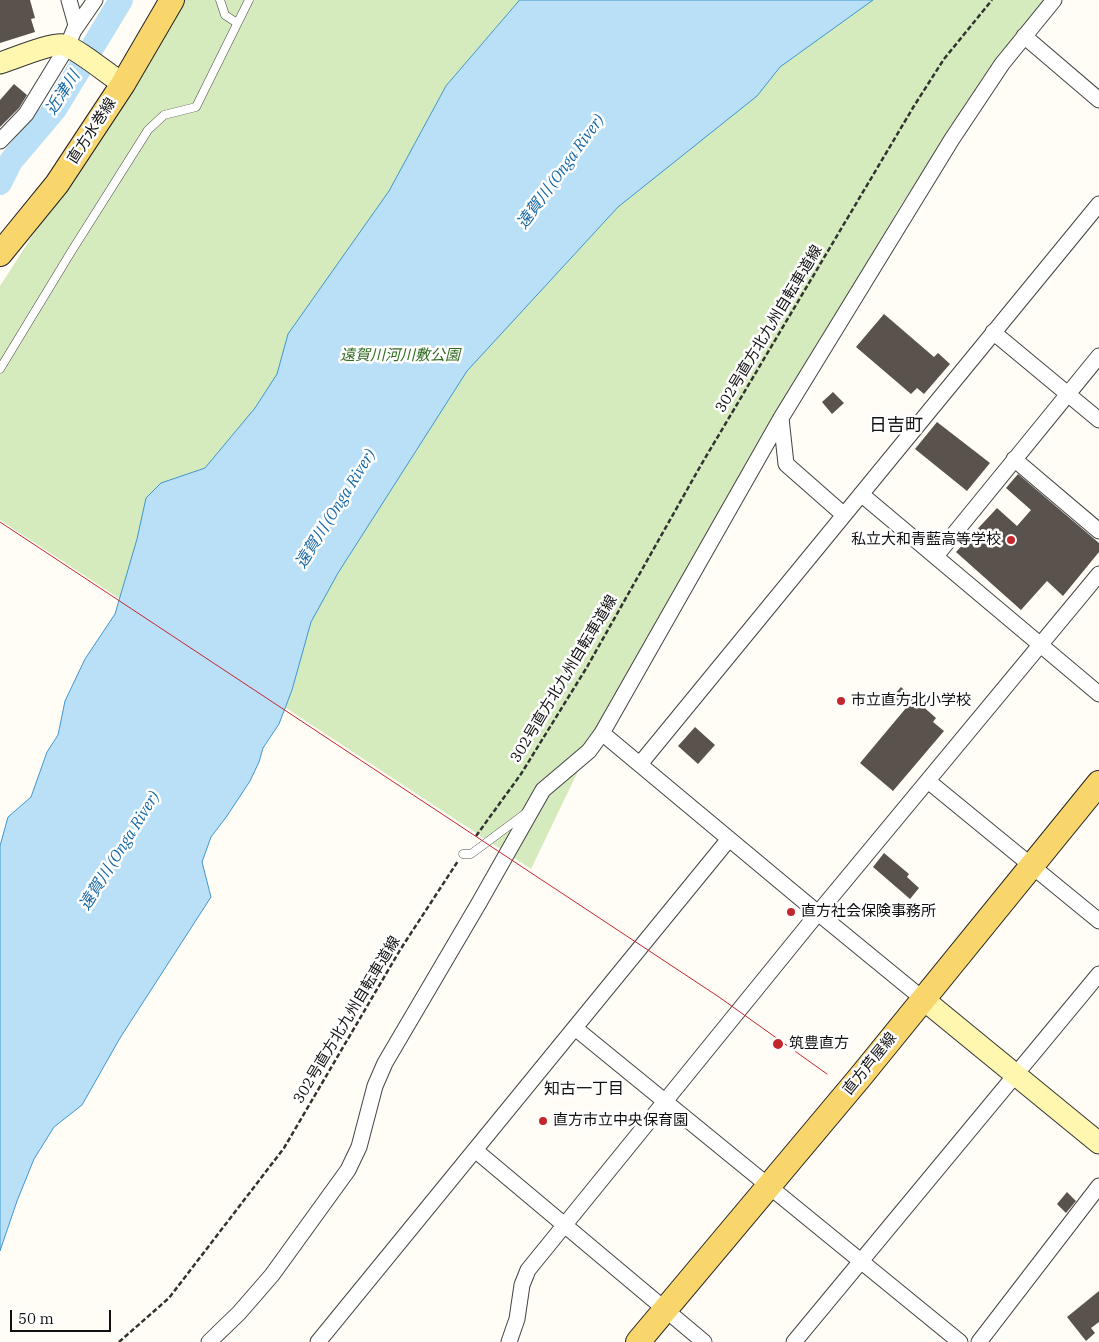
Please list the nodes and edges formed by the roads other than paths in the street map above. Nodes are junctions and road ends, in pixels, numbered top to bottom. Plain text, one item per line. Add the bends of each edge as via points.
1 (69, 0) edge
2 (95, 0) edge
3 (172, 0) edge
4 (220, 0) edge
5 (249, 0) edge
6 (1054, 0) edge
7 (237, 23) junction
8 (1024, 36) junction
9 (72, 42) junction
10 (0, 63) edge
11 (123, 84) junction
12 (1099, 100) edge
13 (0, 141) edge
14 (1099, 204) edge
15 (0, 254) edge
16 (994, 332) junction
17 (1099, 356) edge
18 (0, 369) edge
19 (1068, 394) junction
20 (781, 418) junction
21 (1099, 420) edge
22 (1014, 459) junction
23 (861, 494) junction
24 (844, 514) junction
25 (1099, 531) edge
26 (936, 556) junction
27 (1099, 574) edge
28 (1040, 644) junction
29 (1099, 694) edge
30 (602, 733) junction
31 (640, 764) junction
32 (928, 782) junction
33 (1099, 783) edge
34 (533, 807) junction
35 (728, 839) junction
36 (463, 854) road end
37 (1031, 866) junction
38 (818, 913) junction
39 (1099, 921) edge
40 (1099, 974) edge
41 (923, 999) junction
42 (575, 1028) junction
43 (1016, 1074) junction
44 (664, 1100) junction
45 (1099, 1143) edge
46 (475, 1150) junction
47 (769, 1186) junction
48 (1099, 1186) edge
49 (565, 1224) junction
50 (861, 1261) junction
51 (665, 1309) junction
52 (209, 1342) edge
53 (318, 1342) edge
54 (508, 1342) edge
55 (638, 1342) edge
56 (704, 1342) edge
57 (794, 1342) edge
58 (960, 1342) edge
59 (978, 1342) edge

1 - 9 street via 76,25
2 - 9 street
3 - 11 main road, 直方水巻線
4 - 7 lane via 225,15
5 - 7 lane
6 - 8 street
7 - 18 lane via 196,108 164,115 148,130
8 - 12 street
8 - 20 street via 952,139
9 - 10 street
9 - 11 street
9 - 13 street via 26,114
11 - 15 main road, 直方水巻線 via 57,184
14 - 16 street
16 - 19 street
16 - 23 street
17 - 19 street
19 - 21 street
19 - 22 street
20 - 24 street via 786,464
20 - 30 street
22 - 25 street
22 - 26 street
23 - 24 street
23 - 26 street
24 - 31 street
26 - 28 street
27 - 28 street
28 - 29 street
28 - 32 street
30 - 31 street
30 - 34 street via 589,750 544,790
31 - 35 street
32 - 37 street
32 - 38 street
33 - 37 main road, 直方芦屋線
34 - 36 lane via 471,854
34 - 52 street via 385,1062 375,1086 359,1147 348,1170 272,1275
35 - 38 street
35 - 42 street
37 - 39 street
37 - 41 main road, 直方芦屋線
38 - 41 street
38 - 44 street
40 - 43 street
41 - 43 street
41 - 47 main road, 直方芦屋線
42 - 44 street
42 - 46 street
43 - 45 street
43 - 50 street
44 - 47 street
44 - 49 street
46 - 49 street
46 - 53 street
47 - 50 street
47 - 51 main road, 直方芦屋線
48 - 59 street
49 - 51 street
49 - 54 street via 528,1270 522,1285 517,1319
50 - 57 street
50 - 58 street
51 - 55 main road, 直方芦屋線
51 - 56 street

